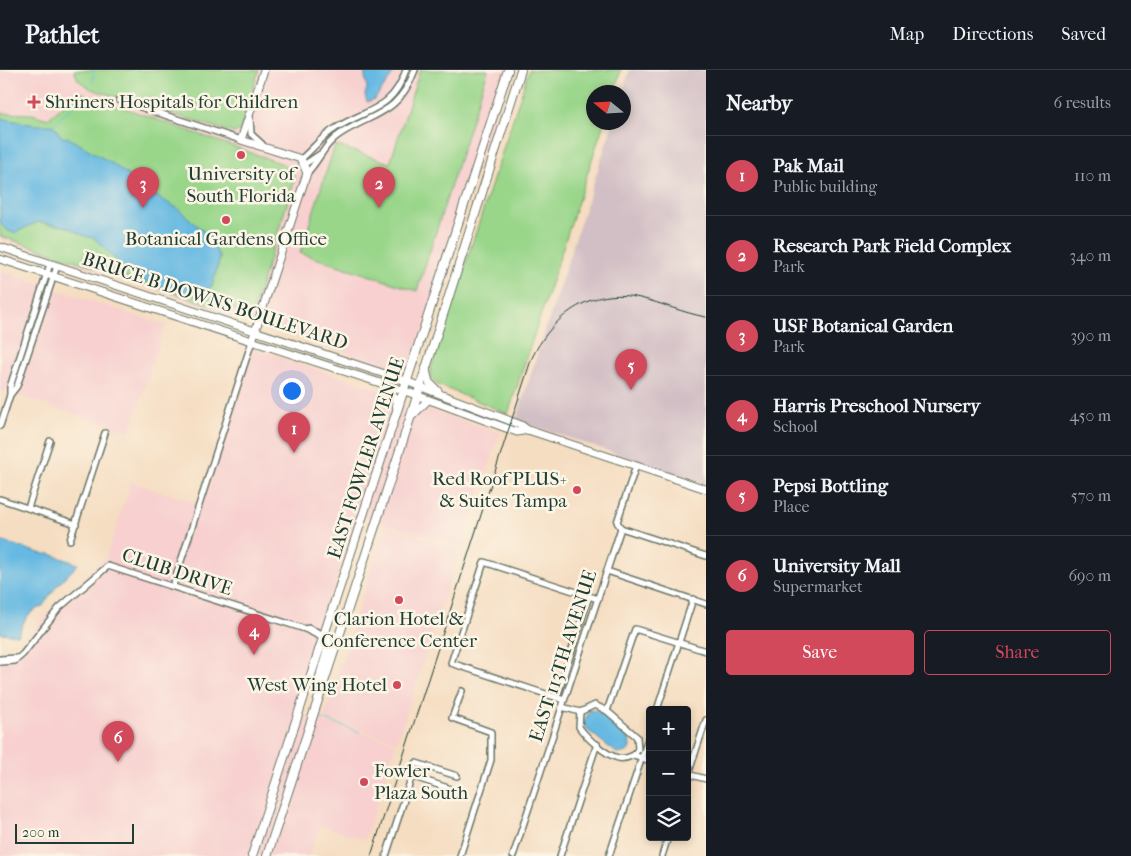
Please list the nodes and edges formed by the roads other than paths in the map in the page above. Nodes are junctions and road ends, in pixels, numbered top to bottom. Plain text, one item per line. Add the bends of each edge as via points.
1 (264, 70) edge
2 (406, 70) edge
3 (415, 70) edge
4 (508, 70) edge
5 (521, 70) edge
6 (120, 100) dead end
7 (250, 110) junction
8 (324, 136) junction
9 (241, 140) junction
10 (329, 143) junction
11 (273, 150) junction
12 (323, 152) junction
13 (303, 162) junction
14 (307, 173) junction
15 (0, 247) edge
16 (0, 259) edge
17 (54, 265) junction
18 (50, 275) junction
19 (256, 331) junction
20 (252, 342) junction
21 (415, 363) junction
22 (426, 370) junction
23 (390, 376) junction
24 (408, 382) junction
25 (383, 384) junction
26 (420, 386) junction
27 (405, 391) junction
28 (440, 393) junction
29 (417, 397) junction
30 (428, 401) junction
31 (398, 413) junction
32 (410, 419) junction
33 (0, 426) edge
34 (528, 430) junction
35 (105, 434) dead end
36 (50, 441) dead end
37 (636, 466) junction
38 (706, 489) edge
39 (0, 499) edge
40 (28, 508) junction
41 (76, 524) junction
42 (621, 528) junction
43 (70, 540) dead end
44 (706, 556) edge
45 (607, 571) junction
46 (173, 586) junction
47 (589, 596) junction
48 (598, 599) junction
49 (693, 600) junction
50 (706, 604) edge
51 (325, 635) junction
52 (679, 643) junction
53 (706, 651) edge
54 (0, 660) edge
55 (462, 691) dead end
56 (320, 694) junction
57 (557, 697) junction
58 (564, 700) junction
59 (658, 706) edge
60 (562, 707) junction
61 (607, 711) junction
62 (580, 712) junction
63 (706, 720) edge
64 (597, 744) junction
65 (646, 746) edge
66 (634, 755) junction
67 (642, 758) junction
68 (646, 760) edge
69 (691, 766) edge
70 (411, 776) junction
71 (457, 776) dead end
72 (691, 776) edge
73 (706, 779) edge
74 (451, 789) dead end
75 (667, 841) edge
76 (252, 856) edge
77 (267, 856) edge
78 (386, 856) edge
79 (460, 856) edge
80 (513, 856) edge
81 (560, 856) edge
82 (609, 856) edge
83 (662, 856) edge

1 - 7 main road
2 - 8 street via 402,82 383,104
3 - 10 street via 399,100 389,109
4 - 21 main road, EAST FOWLER AVENUE
5 - 22 main road, EAST FOWLER AVENUE
6 - 9 street
7 - 9 main road
7 - 11 street via 251,134
8 - 10 street
8 - 13 street
9 - 11 main road
10 - 12 street
11 - 13 main road
12 - 13 street
12 - 14 street
13 - 14 main road
14 - 19 main road
15 - 17 main road, BRUCE B DOWNS BOULEVARD
16 - 18 main road, BRUCE B DOWNS BOULEVARD
17 - 18 street
17 - 19 main road, BRUCE B DOWNS BOULEVARD
18 - 20 main road, BRUCE B DOWNS BOULEVARD
18 - 33 street via 10,387
19 - 20 main road
19 - 23 main road, BRUCE B DOWNS BOULEVARD
20 - 25 main road, BRUCE B DOWNS BOULEVARD
20 - 46 street
21 - 23 main road via 403,373
21 - 24 main road, EAST FOWLER AVENUE
22 - 26 main road, EAST FOWLER AVENUE
22 - 28 main road via 430,384
23 - 24 main road, BRUCE B DOWNS BOULEVARD
24 - 26 main road, BRUCE B DOWNS BOULEVARD
24 - 27 main road, EAST FOWLER AVENUE
25 - 27 main road, BRUCE B DOWNS BOULEVARD
25 - 31 main road via 395,398
26 - 28 main road, BRUCE B DOWNS BOULEVARD
26 - 29 main road, EAST FOWLER AVENUE
27 - 29 main road, BRUCE B DOWNS BOULEVARD
27 - 31 main road, EAST FOWLER AVENUE
28 - 34 main road, BRUCE B DOWNS BOULEVARD
29 - 30 main road, BRUCE B DOWNS BOULEVARD
29 - 32 main road, EAST FOWLER AVENUE
30 - 32 main road
30 - 34 main road, BRUCE B DOWNS BOULEVARD via 517,432
31 - 51 main road, EAST FOWLER AVENUE
32 - 56 main road, EAST FOWLER AVENUE
34 - 37 main road
35 - 41 street
36 - 40 street
37 - 38 main road
37 - 42 street, EAST 113TH AVENUE via 618,522
39 - 40 street
40 - 41 street
41 - 43 street
42 - 44 street
42 - 45 street, EAST 113TH AVENUE
45 - 48 street, EAST 113TH AVENUE
45 - 49 street
46 - 51 street, CLUB DRIVE via 319,636
46 - 54 street, CLUB DRIVE via 114,566 104,568 59,608 17,658 10,662
47 - 48 street
47 - 57 street
47 - 57 street via 484,562 451,663
48 - 58 street, EAST 113TH AVENUE
49 - 50 street
49 - 52 street
51 - 56 main road via 328,645 320,676
51 - 76 main road, EAST FOWLER AVENUE
52 - 53 street
52 - 59 street
52 - 61 street via 635,629
55 - 79 street via 452,718 491,732 491,760
56 - 77 main road, EAST FOWLER AVENUE
57 - 58 street
58 - 60 street, EAST 113TH AVENUE
60 - 62 street
60 - 80 street, EAST 113TH AVENUE
61 - 62 street via 595,705
61 - 66 street via 638,737 638,749
62 - 64 street via 579,727
63 - 69 street
64 - 66 street via 617,758
64 - 81 street
65 - 67 street
66 - 67 street
67 - 68 street
67 - 82 street
70 - 71 street via 416,763
70 - 74 street
70 - 78 street
72 - 73 street
75 - 83 street

